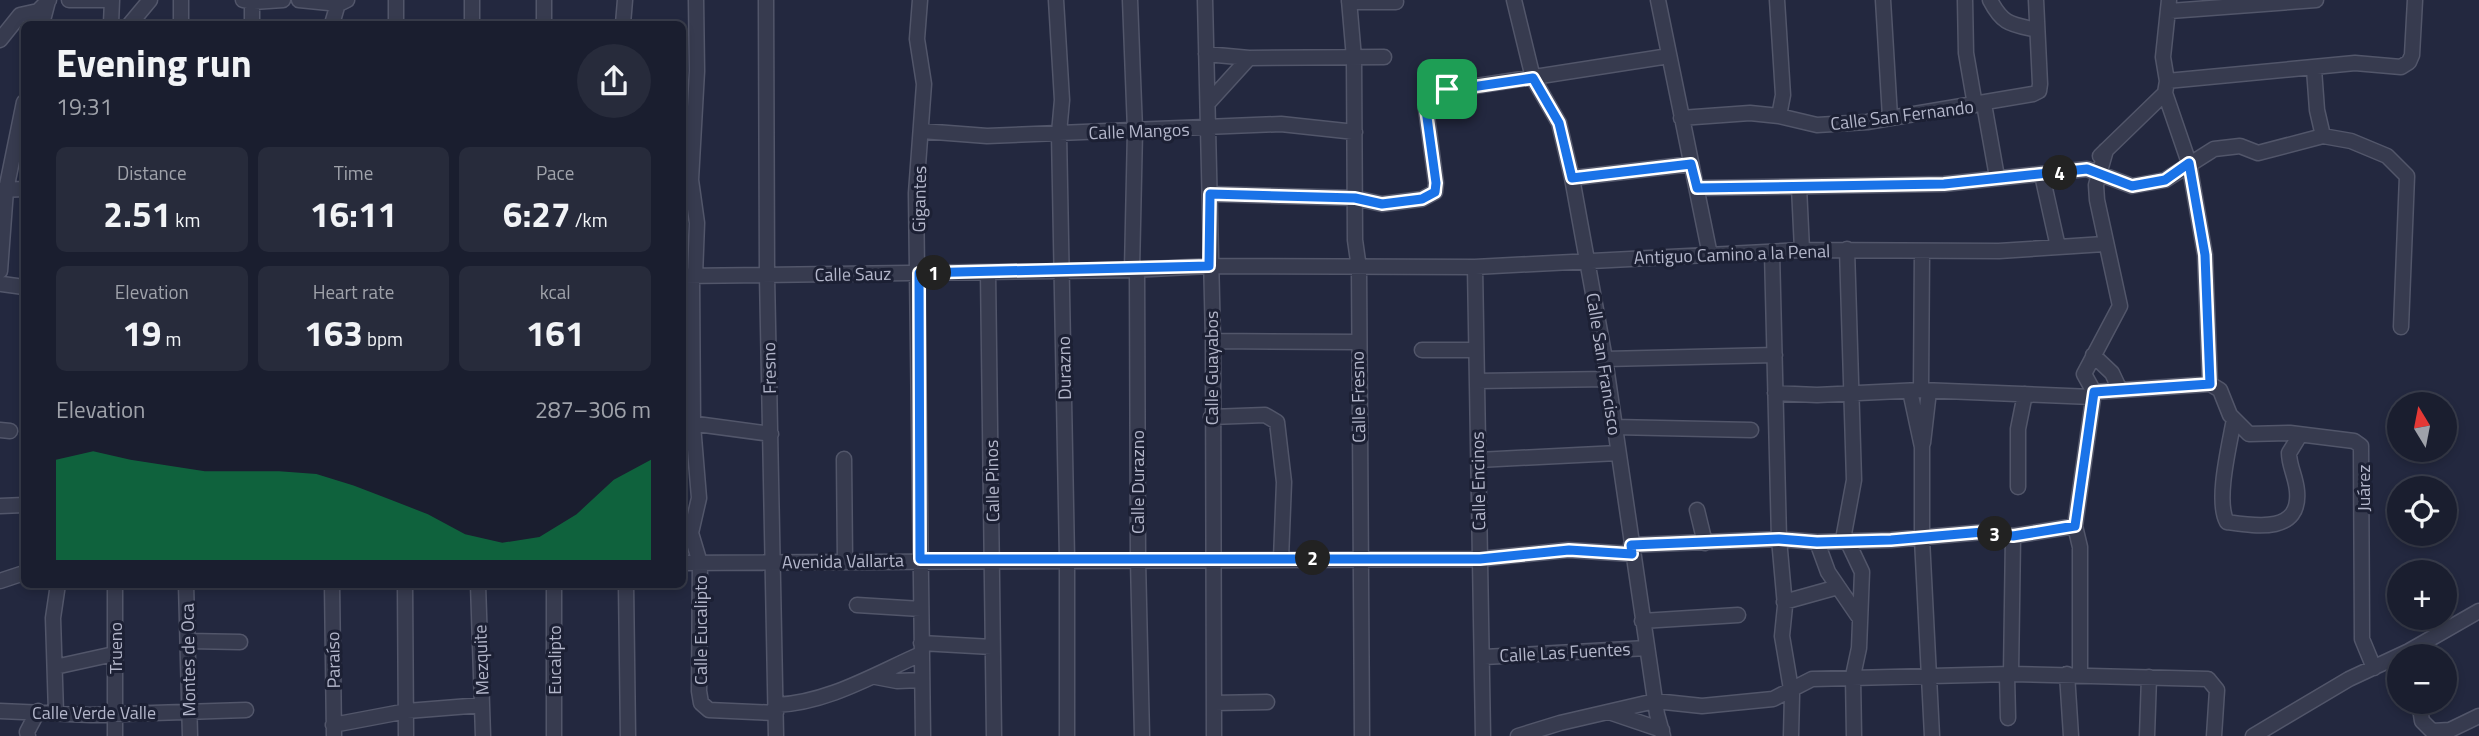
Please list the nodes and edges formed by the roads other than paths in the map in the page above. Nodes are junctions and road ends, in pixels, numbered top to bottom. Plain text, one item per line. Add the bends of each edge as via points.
1 (49, 0) edge
2 (69, 0) edge
3 (104, 0) edge
4 (112, 0) edge
5 (150, 0) edge
6 (165, 0) edge
7 (181, 0) edge
8 (186, 0) edge
9 (283, 0) edge
10 (299, 0) edge
11 (397, 0) edge
12 (472, 0) edge
13 (544, 0) edge
14 (625, 0) edge
15 (696, 0) edge
16 (766, 0) edge
17 (920, 0) edge
18 (1056, 0) edge
19 (1129, 0) edge
20 (1205, 0) edge
21 (1514, 0) edge
22 (1658, 0) edge
23 (1777, 0) edge
24 (1883, 0) edge
25 (1965, 0) edge
26 (1990, 0) edge
27 (2036, 0) edge
28 (2316, 0) edge
29 (2415, 0) edge
30 (248, 1) edge
31 (341, 1) edge
32 (1349, 1) edge
33 (1396, 2) dead end
34 (2169, 6) edge
35 (43, 21) edge
36 (111, 21) edge
37 (132, 21) edge
38 (181, 21) edge
39 (252, 21) edge
40 (333, 21) edge
41 (396, 21) edge
42 (472, 21) edge
43 (544, 21) edge
44 (623, 21) edge
45 (2037, 30) junction
46 (0, 40) edge
47 (1206, 54) junction
48 (1669, 55) junction
49 (1249, 58) junction
50 (1354, 58) junction
51 (1384, 58) dead end
52 (2314, 69) junction
53 (1533, 78) junction
54 (2166, 87) junction
55 (1209, 102) junction
56 (1980, 104) junction
57 (21, 115) edge
58 (1779, 116) junction
59 (1891, 117) junction
60 (1681, 118) junction
61 (1208, 129) junction
62 (1135, 130) junction
63 (922, 131) junction
64 (1355, 132) junction
65 (1059, 133) junction
66 (2323, 136) junction
67 (2189, 163) junction
68 (1691, 164) junction
69 (2093, 172) junction
70 (2042, 175) junction
71 (1997, 177) junction
72 (1572, 178) junction
73 (1799, 187) junction
74 (1697, 188) junction
75 (21, 189) edge
76 (3, 190) edge
77 (1210, 194) junction
78 (1355, 198) junction
79 (2104, 244) junction
80 (2059, 247) junction
81 (1847, 249) junction
82 (1802, 250) junction
83 (1922, 251) junction
84 (1772, 252) junction
85 (1710, 255) junction
86 (1587, 260) junction
87 (1209, 266) junction
88 (1475, 267) junction
89 (1359, 268) junction
90 (1135, 270) junction
91 (1062, 271) junction
92 (988, 272) junction
93 (919, 273) junction
94 (767, 275) junction
95 (690, 276) edge
96 (0, 280) edge
97 (21, 286) edge
98 (2401, 327) dead end
99 (1213, 341) junction
100 (1357, 342) junction
101 (1422, 350) dead end
102 (1476, 350) junction
103 (1775, 355) junction
104 (2094, 355) junction
105 (1605, 359) junction
106 (2084, 374) junction
107 (1608, 379) junction
108 (1477, 381) junction
109 (2210, 384) junction
110 (1920, 390) junction
111 (2120, 390) junction
112 (1775, 393) junction
113 (1850, 393) junction
114 (2025, 394) junction
115 (2093, 394) junction
116 (2071, 396) junction
117 (1211, 416) junction
118 (2234, 419) junction
119 (688, 424) edge
120 (1614, 427) junction
121 (1751, 430) dead end
122 (771, 434) junction
123 (2300, 435) junction
124 (1618, 453) junction
125 (844, 459) dead end
126 (1478, 460) junction
127 (2018, 487) dead end
128 (21, 505) edge
129 (0, 506) edge
130 (1697, 510) dead end
131 (2075, 526) junction
132 (2013, 536) junction
133 (992, 538) junction
134 (1779, 539) junction
135 (1922, 539) junction
136 (1844, 540) junction
137 (1705, 542) junction
138 (1817, 542) junction
139 (1632, 549) junction
140 (1360, 557) junction
141 (920, 559) junction
142 (966, 559) junction
143 (992, 559) junction
144 (1067, 559) junction
145 (1281, 559) junction
146 (1480, 559) junction
147 (1138, 560) junction
148 (1214, 560) junction
149 (845, 561) junction
150 (686, 563) edge
151 (700, 563) junction
152 (772, 563) junction
153 (21, 574) edge
154 (1, 581) edge
155 (1838, 587) junction
156 (57, 588) edge
157 (115, 588) edge
158 (186, 588) edge
159 (332, 588) edge
160 (405, 588) edge
161 (478, 588) edge
162 (554, 588) edge
163 (626, 588) edge
164 (1784, 602) junction
165 (858, 605) dead end
166 (921, 609) junction
167 (2479, 611) edge
168 (1738, 615) dead end
169 (1858, 616) junction
170 (1642, 621) junction
171 (189, 641) junction
172 (240, 642) dead end
173 (2427, 644) edge
174 (992, 647) junction
175 (921, 648) junction
176 (1647, 648) junction
177 (114, 653) junction
178 (1484, 657) junction
179 (2387, 663) edge
180 (55, 667) junction
181 (2374, 668) junction
182 (2009, 674) junction
183 (2074, 674) junction
184 (1853, 676) junction
185 (876, 677) junction
186 (1931, 677) junction
187 (2150, 677) junction
188 (922, 680) junction
189 (1788, 691) junction
190 (1655, 701) junction
191 (1268, 702) dead end
192 (1214, 703) junction
193 (482, 705) junction
194 (776, 709) junction
195 (246, 710) dead end
196 (0, 711) edge
197 (17, 711) junction
198 (407, 711) junction
199 (1608, 711) junction
200 (38, 712) junction
201 (116, 712) junction
202 (188, 712) junction
203 (56, 713) junction
204 (2421, 714) edge
205 (2479, 716) edge
206 (2008, 718) dead end
207 (334, 730) edge
208 (1662, 733) edge
209 (27, 734) edge
210 (994, 734) edge
211 (115, 736) edge
212 (190, 736) edge
213 (406, 736) edge
214 (483, 736) edge
215 (554, 736) edge
216 (628, 736) edge
217 (776, 736) edge
218 (923, 736) edge
219 (1067, 736) edge
220 (1142, 736) edge
221 (1214, 736) edge
222 (1362, 736) edge
223 (1483, 736) edge
224 (1518, 736) edge
225 (1791, 736) edge
226 (1854, 736) edge
227 (1932, 736) edge
228 (2071, 736) edge
229 (2147, 736) edge
230 (2214, 736) edge
231 (2253, 736) edge

1 - 35 street
1 - 46 street via 38,11 20,15
2 - 3 street
4 - 36 street
5 - 37 street
6 - 7 street
7 - 8 street
7 - 38 street
9 - 30 street
10 - 31 street
11 - 41 street
12 - 42 street
13 - 43 street
14 - 44 street
15 - 95 street, Calle Eucalipto via 691,180 696,223
16 - 94 street, Fresno
17 - 63 street, Gigantes via 916,21 924,84
18 - 65 street, Durazno via 1062,100
19 - 62 street, Calle Durazno
20 - 47 street, Calle Guayabos
21 - 53 street, Calle San Francisco
22 - 48 street
23 - 58 street via 1783,95
24 - 59 street
25 - 56 street via 1966,53
26 - 45 street via 1999,18 2008,24
27 - 45 street
28 - 34 street
29 - 52 street via 2409,62 2401,67 2355,63
30 - 39 street
31 - 40 street
32 - 33 street
32 - 50 street, Calle Fresno
34 - 54 street
45 - 56 street, Calle San Fernando via 2039,91
47 - 49 street
47 - 55 street, Calle Guayabos
48 - 53 street
48 - 60 street
49 - 50 street
49 - 55 street
50 - 51 street
50 - 64 street, Calle Fresno
52 - 54 street
52 - 66 street
53 - 72 street, Calle San Francisco via 1559,123
53 - 78 street via 1431,93 1426,110 1435,192 1422,199 1382,204
54 - 67 street
54 - 69 street via 2106,150
55 - 61 street, Calle Guayabos
56 - 59 street, Calle San Fernando
56 - 71 street
57 - 76 street
58 - 59 street, Calle San Fernando via 1817,125
58 - 60 street, Calle San Fernando via 1750,113
60 - 68 street
61 - 62 street, Calle Mangos
61 - 64 street, Calle Mangos via 1281,124
61 - 77 street, Calle Guayabos
62 - 65 street, Calle Mangos
62 - 90 street, Calle Durazno
63 - 65 street, Calle Mangos via 987,136
63 - 93 street, Gigantes via 916,193
64 - 78 street, Calle Fresno
65 - 91 street, Durazno
66 - 67 street via 2258,153 2231,146 2214,149
66 - 98 street via 2351,141 2387,156 2405,172
67 - 69 street via 2165,180 2132,186
67 - 109 street via 2205,255
68 - 72 street
68 - 74 street
69 - 70 street
69 - 79 street
70 - 71 street
70 - 80 street
71 - 73 street via 1944,184
72 - 86 street, Calle San Francisco
73 - 74 street
73 - 82 street
74 - 85 street
75 - 76 street
76 - 96 street
77 - 78 street
77 - 87 street, Calle Guayabos
78 - 89 street, Calle Fresno
79 - 80 street, Antiguo Camino a la Penal
79 - 104 street via 2120,306
80 - 83 street, Antiguo Camino a la Penal
81 - 82 street, Antiguo Camino a la Penal
81 - 83 street, Antiguo Camino a la Penal
81 - 113 street
82 - 84 street, Antiguo Camino a la Penal
83 - 110 street
84 - 85 street, Antiguo Camino a la Penal
84 - 103 street
85 - 86 street, Antiguo Camino a la Penal
86 - 88 street, Antiguo Camino a la Penal
86 - 105 street, Calle San Francisco
87 - 89 street, Calle Sauz
87 - 90 street, Calle Sauz
87 - 99 street, Calle Guayabos
88 - 89 street, Antiguo Camino a la Penal
88 - 102 street, Calle Encinos
89 - 100 street, Calle Fresno
90 - 91 street, Calle Sauz
90 - 147 street, Calle Durazno
91 - 92 street, Calle Sauz
91 - 144 street, Durazno
92 - 93 street, Calle Sauz
92 - 133 street, Calle Pinos
93 - 94 street, Calle Sauz
93 - 141 street, Gigantes
94 - 95 street, Calle Sauz
94 - 122 street, Fresno
95 - 119 street, Calle Eucalipto
96 - 97 street
99 - 100 street
99 - 117 street, Calle Guayabos
100 - 140 street, Calle Fresno
101 - 102 street
102 - 108 street, Calle Encinos
103 - 105 street
103 - 112 street
104 - 106 street
104 - 111 street via 2112,373
105 - 107 street, Calle San Francisco
106 - 115 street
106 - 116 street
107 - 108 street
107 - 120 street, Calle San Francisco
108 - 126 street, Calle Encinos
109 - 111 street
109 - 118 street via 2224,396
110 - 113 street
110 - 114 street
110 - 135 street
111 - 115 street
112 - 113 street
112 - 134 street
113 - 136 street via 1853,486
114 - 116 street
114 - 127 street via 2018,429
115 - 116 street
115 - 131 street
117 - 145 street via 1265,415 1277,422 1284,482
117 - 148 street, Calle Guayabos
118 - 123 street, Juárez via 2253,435
118 - 123 street via 2223,487 2227,522 2263,527 2287,520 2296,508 2297,491 2289,453
119 - 122 street
119 - 151 street, Calle Eucalipto via 698,498 691,533
120 - 121 street
120 - 124 street, Calle San Francisco
122 - 152 street, Fresno
123 - 181 street, Juárez via 2354,441 2361,446 2362,639
124 - 126 street
124 - 139 street, Calle San Francisco
125 - 149 street
126 - 146 street, Calle Encinos
128 - 129 street
130 - 137 street
131 - 132 street, Avenida Vallarta
131 - 183 street via 2080,547
132 - 135 street, Avenida Vallarta via 1983,532
132 - 182 street
133 - 142 street
133 - 143 street, Calle Pinos
134 - 137 street, Avenida Vallarta
134 - 138 street, Avenida Vallarta
134 - 164 street
135 - 136 street, Avenida Vallarta
135 - 186 street
136 - 138 street, Avenida Vallarta
136 - 169 street via 1862,572
137 - 139 street, Avenida Vallarta
138 - 155 street
139 - 146 street, Avenida Vallarta
139 - 170 street, Calle San Francisco
140 - 145 street, Avenida Vallarta
140 - 146 street, Avenida Vallarta
140 - 222 street, Calle Fresno
141 - 142 street, Avenida Vallarta
141 - 149 street, Avenida Vallarta
141 - 166 street, Gigantes
142 - 143 street, Avenida Vallarta
143 - 144 street, Avenida Vallarta
143 - 174 street, Calle Pinos
144 - 147 street, Avenida Vallarta
144 - 219 street, Durazno
145 - 148 street, Avenida Vallarta
146 - 178 street, Calle Encinos
147 - 148 street, Avenida Vallarta
147 - 220 street, Calle Durazno
148 - 192 street, Calle Guayabos
149 - 152 street, Avenida Vallarta
150 - 151 street, Avenida Vallarta
151 - 152 street, Avenida Vallarta
151 - 194 street, Calle Eucalipto via 701,703 709,710
152 - 194 street, Fresno
153 - 154 street
155 - 164 street
155 - 169 street
156 - 180 street
157 - 177 street, Trueno
158 - 171 street, Montes de Oca
159 - 207 street, Paraíso
160 - 198 street
161 - 193 street, Mezquite
162 - 215 street, Eucalipto
163 - 216 street
164 - 189 street via 1782,636
165 - 166 street
166 - 175 street, Gigantes
167 - 173 street
168 - 170 street
169 - 184 street via 1859,648
170 - 176 street, Calle San Francisco
171 - 172 street
171 - 202 street, Montes de Oca
174 - 175 street
174 - 210 street, Calle Pinos
175 - 185 street, Calle Eucalipto
175 - 188 street, Gigantes
176 - 178 street, Calle Las Fuentes
176 - 190 street, Calle San Francisco
177 - 180 street
177 - 201 street, Trueno
178 - 223 street, Calle Encinos
179 - 181 street
180 - 203 street
181 - 231 street
182 - 183 street
182 - 186 street
182 - 206 street
183 - 187 street
183 - 228 street
184 - 186 street
184 - 189 street via 1812,679
184 - 226 street
185 - 188 street
185 - 194 street, Calle Eucalipto
186 - 227 street
187 - 229 street
187 - 230 street via 2212,682 2217,690
188 - 218 street, Gigantes
189 - 190 street via 1773,699 1702,706
189 - 225 street
190 - 199 street
190 - 208 street, Calle San Francisco
191 - 192 street
192 - 221 street, Calle Guayabos
193 - 198 street
193 - 214 street, Mezquite
194 - 217 street, Fresno
195 - 202 street, Calle Verde Valle
196 - 197 street, Calle Verde Valle
197 - 200 street, Calle Verde Valle
197 - 209 street
198 - 207 street
198 - 213 street
199 - 208 street
199 - 224 street
200 - 203 street, Calle Verde Valle
200 - 209 street
201 - 202 street, Calle Verde Valle
201 - 203 street, Calle Verde Valle
201 - 211 street, Trueno
202 - 212 street, Montes de Oca
204 - 205 street via 2432,731 2449,730

